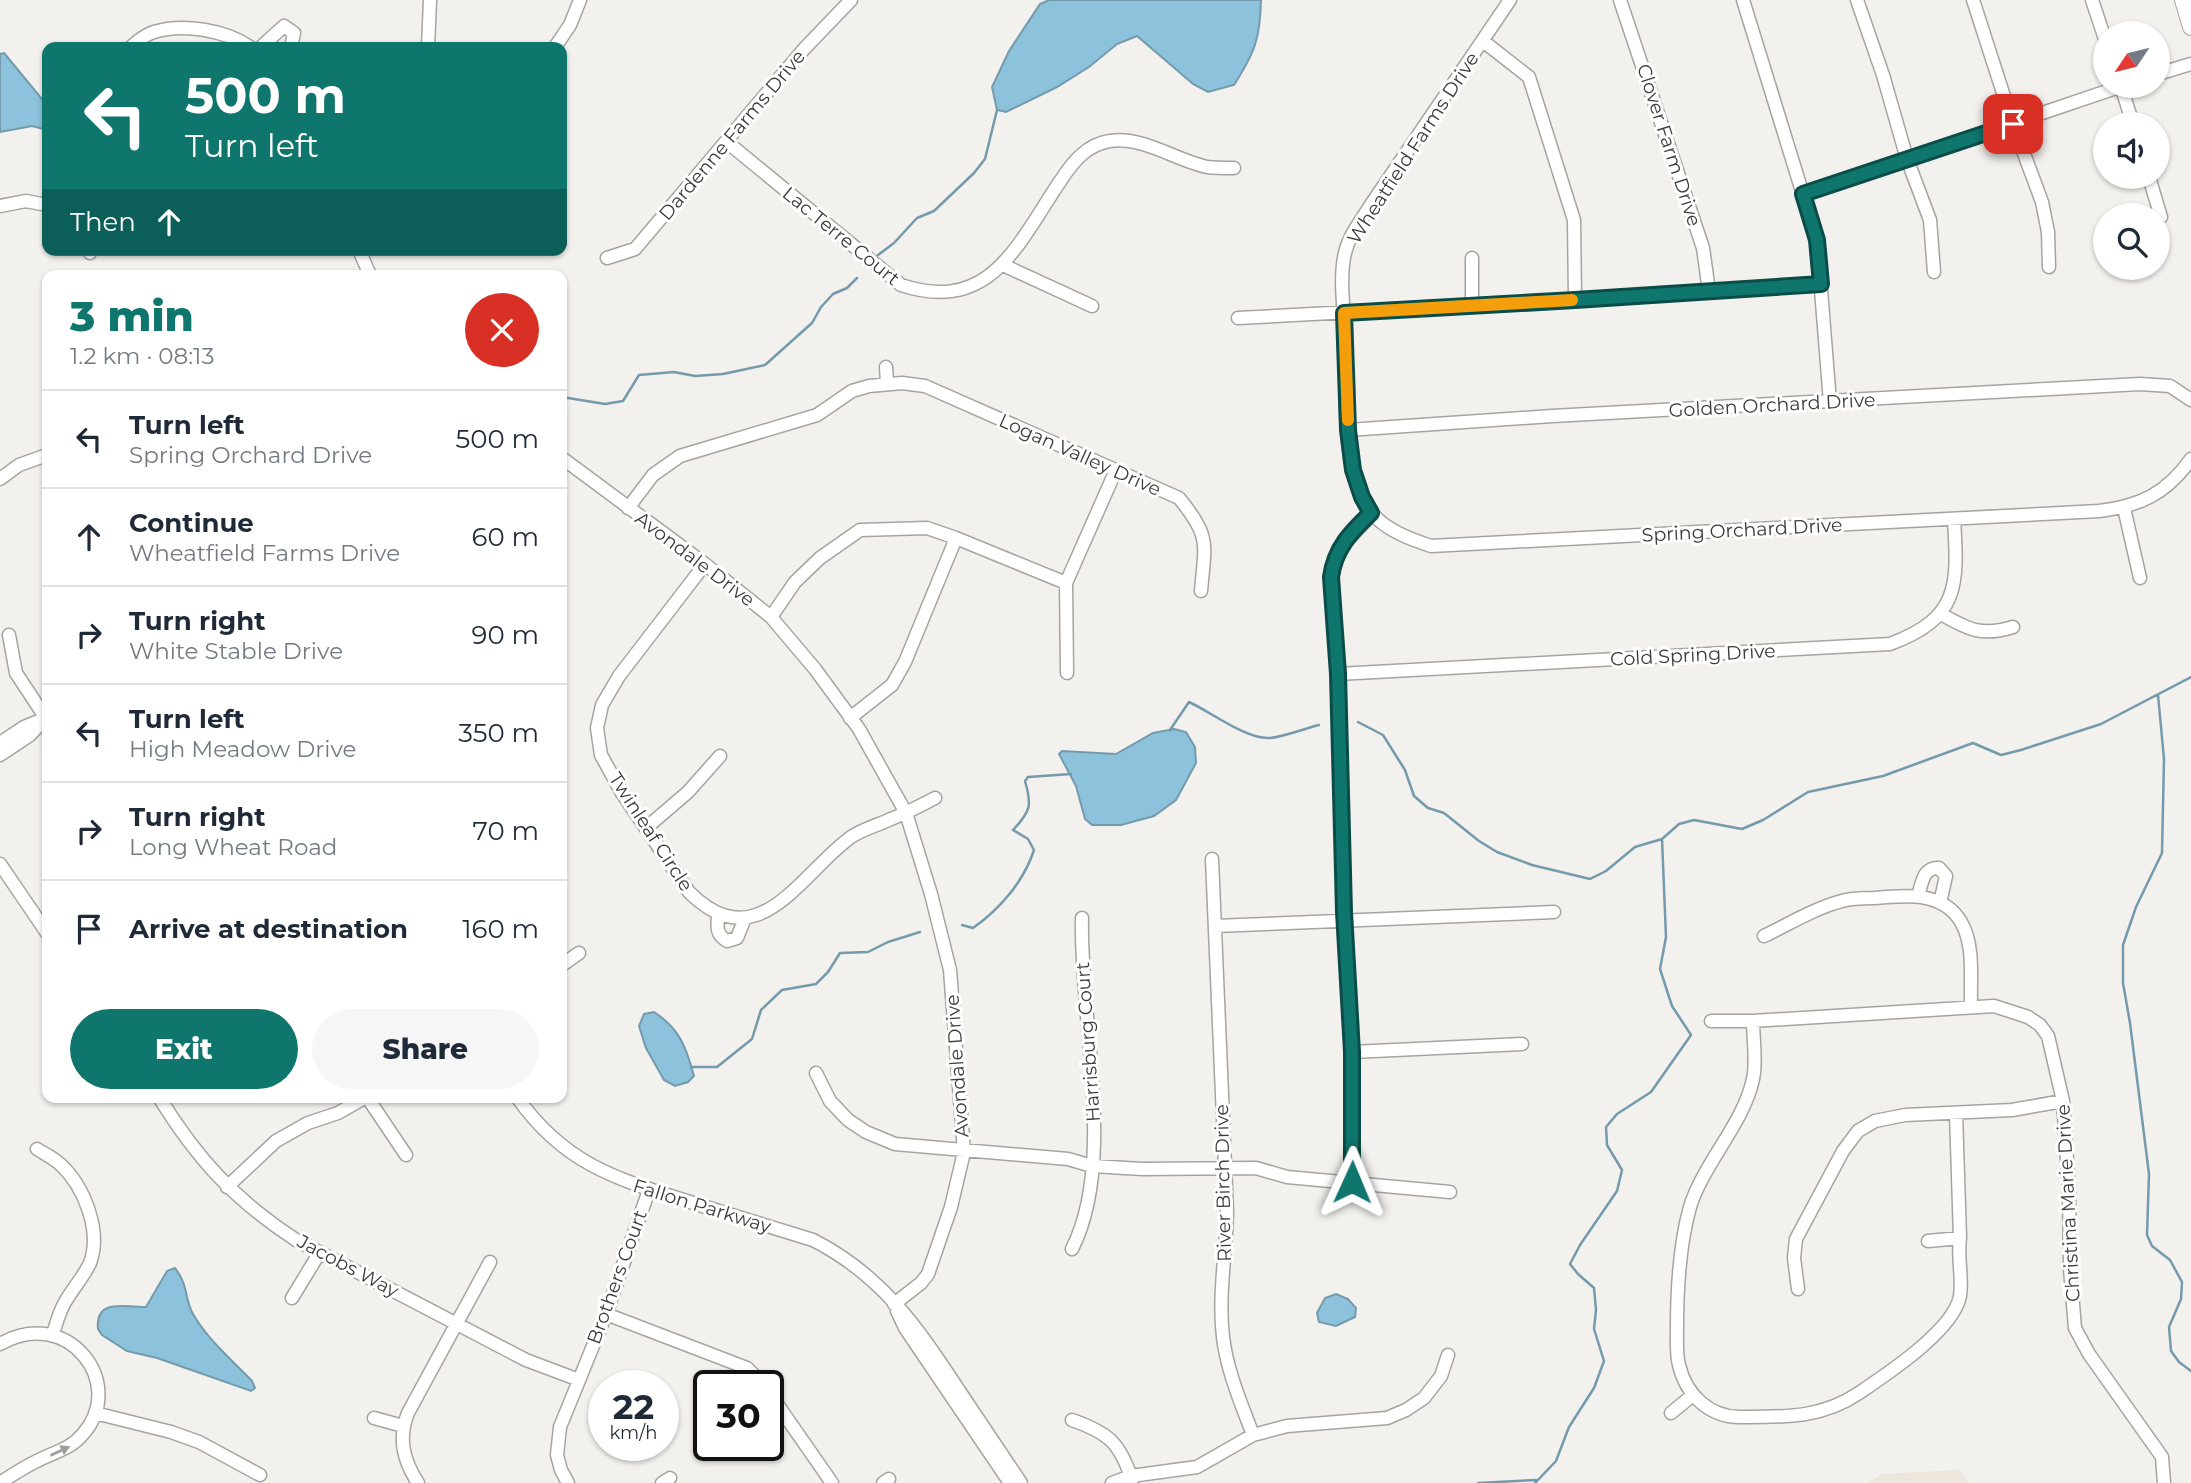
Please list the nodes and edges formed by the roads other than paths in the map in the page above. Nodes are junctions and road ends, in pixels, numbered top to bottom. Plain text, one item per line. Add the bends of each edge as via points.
1 (430, 0) edge
2 (580, 0) edge
3 (851, 0) edge
4 (1510, 0) edge
5 (1620, 0) edge
6 (1743, 0) edge
7 (1857, 0) edge
8 (1973, 0) edge
9 (2092, 0) edge
10 (2182, 0) edge
11 (2099, 21) edge
12 (2191, 27) edge
13 (1483, 41) junction
14 (136, 42) edge
15 (239, 42) edge
16 (266, 42) edge
17 (292, 42) edge
18 (428, 42) edge
19 (558, 42) edge
20 (2191, 64) edge
21 (2170, 70) edge
22 (2093, 96) edge
23 (2013, 124) junction
24 (727, 142) junction
25 (1907, 159) junction
26 (1234, 168) dead end
27 (1803, 194) junction
28 (42, 204) edge
29 (0, 206) edge
30 (607, 258) dead end
31 (1472, 258) dead end
32 (1003, 265) junction
33 (2049, 267) dead end
34 (1934, 272) dead end
35 (1821, 284) junction
36 (1709, 291) junction
37 (1575, 300) junction
38 (1472, 305) junction
39 (1092, 306) dead end
40 (1344, 313) junction
41 (1238, 318) dead end
42 (886, 367) dead end
43 (887, 383) junction
44 (2191, 400) edge
45 (1830, 402) junction
46 (1348, 430) junction
47 (42, 457) edge
48 (2191, 460) edge
49 (567, 462) edge
50 (1116, 470) junction
51 (0, 479) edge
52 (628, 508) junction
53 (2124, 508) junction
54 (1371, 513) junction
55 (1954, 519) junction
56 (956, 538) junction
57 (705, 564) junction
58 (2140, 578) dead end
59 (1066, 583) junction
60 (1201, 591) dead end
61 (1941, 614) junction
62 (771, 617) junction
63 (2013, 627) dead end
64 (9, 635) dead end
65 (1068, 673) dead end
66 (1338, 674) junction
67 (42, 711) edge
68 (850, 718) junction
69 (42, 720) edge
70 (42, 723) edge
71 (0, 743) edge
72 (0, 755) edge
73 (720, 756) dead end
74 (935, 798) dead end
75 (906, 813) junction
76 (646, 828) junction
77 (1212, 859) dead end
78 (0, 864) edge
79 (1918, 897) junction
80 (1940, 903) junction
81 (1554, 912) dead end
82 (718, 915) junction
83 (745, 918) junction
84 (1082, 918) dead end
85 (1345, 922) junction
86 (42, 926) edge
87 (1215, 926) junction
88 (1764, 936) dead end
89 (579, 953) dead end
90 (567, 961) edge
91 (1970, 1007) junction
92 (1710, 1021) dead end
93 (1753, 1021) junction
94 (1522, 1044) dead end
95 (1352, 1052) junction
96 (816, 1073) dead end
97 (2063, 1101) junction
98 (163, 1103) edge
99 (356, 1103) edge
100 (370, 1103) edge
101 (522, 1103) edge
102 (1956, 1113) junction
103 (37, 1149) dead end
104 (964, 1152) junction
105 (406, 1155) dead end
106 (1092, 1166) junction
107 (1225, 1167) junction
108 (1352, 1182) junction
109 (227, 1187) junction
110 (649, 1189) junction
111 (1450, 1192) dead end
112 (1961, 1238) junction
113 (1928, 1241) dead end
114 (1072, 1249) dead end
115 (320, 1252) junction
116 (490, 1262) dead end
117 (1798, 1289) dead end
118 (292, 1298) dead end
119 (894, 1304) junction
120 (606, 1314) junction
121 (458, 1324) junction
122 (53, 1334) junction
123 (0, 1344) edge
124 (1448, 1355) dead end
125 (749, 1370) edge
126 (579, 1380) junction
127 (1693, 1395) junction
128 (94, 1413) junction
129 (1671, 1413) dead end
130 (784, 1414) edge
131 (374, 1418) dead end
132 (1072, 1420) dead end
133 (403, 1426) junction
134 (1253, 1435) junction
135 (20, 1470) junction
136 (260, 1475) dead end
137 (1132, 1479) edge
138 (0, 1483) edge
139 (28, 1483) edge
140 (418, 1483) edge
141 (568, 1483) edge
142 (832, 1483) edge
143 (1010, 1483) edge
144 (1021, 1483) edge
145 (1112, 1483) edge
146 (2164, 1483) edge

1 - 18 street
2 - 19 street
3 - 24 street, Dardenne Farms Drive
4 - 13 street, Wheatfield Farms Drive
5 - 36 street, Clover Farm Drive via 1703,248
6 - 27 street
7 - 25 street
8 - 23 street
9 - 11 street
10 - 12 main road
13 - 37 street via 1530,77 1574,220
13 - 40 street, Wheatfield Farms Drive via 1354,231 1343,267
14 - 15 street via 144,35 171,29 219,33
16 - 17 street via 284,26 294,33
20 - 21 street
22 - 23 street
23 - 25 street
23 - 33 street via 2042,202
24 - 30 street, Dardenne Farms Drive via 635,249
24 - 32 street, Lac Terre Court via 901,285 921,292 961,291
25 - 27 street
25 - 34 street via 1930,220
26 - 32 street, Lac Terre Court via 1208,167 1129,141 1098,145 1074,162
27 - 35 street via 1817,240
28 - 29 street via 26,201
31 - 38 street
32 - 39 street
35 - 36 street
35 - 45 street
36 - 37 street
37 - 38 street
38 - 40 street
40 - 41 street
40 - 46 street, Wheatfield Farms Drive
42 - 43 street
43 - 50 street, Logan Valley Drive via 925,386
43 - 52 street, Logan Valley Drive via 852,391 817,415 680,456 653,475
44 - 45 street, Golden Orchard Drive via 2170,386 2140,384
45 - 46 street, Golden Orchard Drive
46 - 54 street, Spring Orchard Drive via 1356,483
47 - 51 street
48 - 53 street, Spring Orchard Drive via 2164,489
49 - 52 street, Avondale Drive
50 - 59 street
50 - 60 street, Logan Valley Drive via 1179,498 1199,522 1205,544
52 - 57 street, Avondale Drive
53 - 55 street, Spring Orchard Drive
53 - 58 street
54 - 55 street, Spring Orchard Drive via 1390,529 1431,546
54 - 66 street via 1333,561
55 - 61 street, Cold Spring Drive via 1957,570
56 - 59 street
56 - 62 street via 927,528 860,530 795,582
56 - 68 street via 892,685
57 - 62 street, Avondale Drive
57 - 76 street, Twinleaf Circle via 618,676 602,705 597,728 601,755
59 - 65 street
61 - 63 street via 1968,629 1993,633
61 - 66 street, Cold Spring Drive via 1914,636 1890,644
62 - 68 street, Avondale Drive
64 - 67 street via 16,673
66 - 85 street
68 - 75 street, Avondale Drive
69 - 71 street
70 - 72 street
73 - 76 street
74 - 75 street
75 - 83 street, Twinleaf Circle via 855,834 783,900
75 - 104 street, Avondale Drive via 950,970
76 - 82 street, Twinleaf Circle via 689,892
77 - 87 street, River Birch Drive
78 - 86 street
79 - 80 street
79 - 80 street via 1926,872 1939,868 1946,876
79 - 88 street via 1844,900
80 - 91 street via 1961,922 1968,939
81 - 85 street
82 - 83 street
82 - 83 street, Twinleaf Circle via 717,930 727,941 737,938
84 - 106 street, Harrisburg Court via 1094,1128
85 - 87 street
85 - 95 street
87 - 107 street, River Birch Drive
89 - 90 street
91 - 93 street, Christina Marie Drive
91 - 97 street, Christina Marie Drive via 1994,1006 2039,1025 2048,1037
92 - 93 street, Christina Marie Drive
93 - 127 street via 1754,1079 1690,1206 1677,1284 1678,1363
94 - 95 street
95 - 108 street
96 - 104 street via 830,1101 866,1132 895,1144
97 - 102 street
97 - 146 street, Christina Marie Drive via 2075,1328 2162,1457
98 - 109 street, Jacobs Way via 184,1137
99 - 109 street via 276,1140
100 - 105 street
101 - 110 street, Fallon Parkway via 544,1131 577,1158
102 - 112 street
102 - 117 street via 1905,1115 1875,1121 1858,1131 1796,1240
103 - 122 street via 62,1166 90,1211 93,1228 91,1259
104 - 106 street via 1068,1159
104 - 119 street, Avondale Drive via 928,1274
106 - 107 street
106 - 114 street, Harrisburg Court via 1089,1202
107 - 108 street
107 - 134 street, River Birch Drive via 1223,1339
108 - 111 street
109 - 115 street, Jacobs Way via 266,1220
110 - 119 street, Fallon Parkway via 813,1240 866,1273
110 - 120 street, Brothers Court
112 - 113 street
112 - 127 street via 1960,1297 1949,1321 1846,1402 1803,1415 1734,1418 1702,1405
115 - 118 street
115 - 121 street, Jacobs Way
116 - 121 street
119 - 143 street, Fallon Parkway via 905,1328
119 - 144 street, Fallon Parkway via 914,1323
120 - 125 street
120 - 126 street, Brothers Court
121 - 126 street, Jacobs Way via 526,1360
121 - 133 street
122 - 123 street via 27,1333
122 - 128 street via 80,1350 88,1361 97,1384
124 - 134 street via 1441,1376 1424,1398 1387,1418 1287,1426
126 - 141 street, Brothers Court via 558,1446 559,1465
127 - 129 street
135 -> 128 street via 71,1446
128 - 136 street via 199,1441
130 - 142 street
131 - 133 street
132 - 137 street via 1098,1429 1114,1443
133 - 140 street via 404,1458
134 - 137 street via 1197,1467
135 - 138 street
135 - 139 street
137 - 145 street

